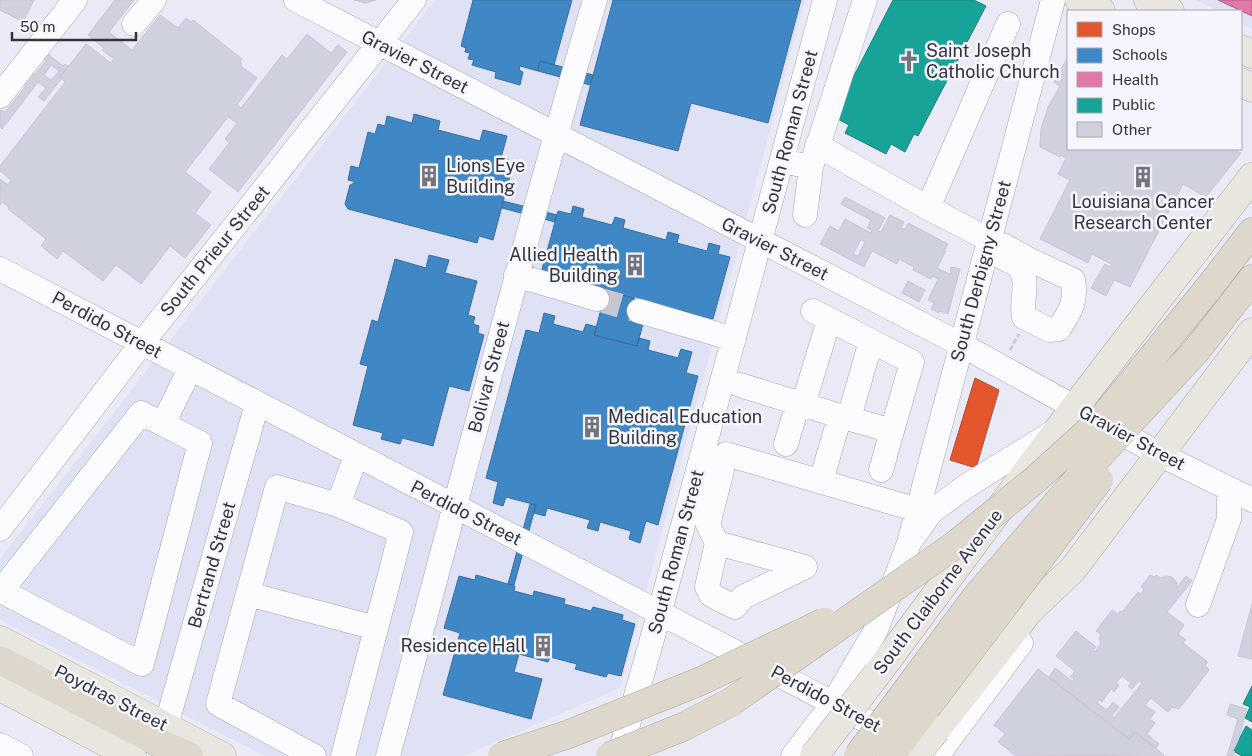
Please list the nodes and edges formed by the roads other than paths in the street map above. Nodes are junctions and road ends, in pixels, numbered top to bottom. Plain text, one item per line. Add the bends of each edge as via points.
1 (75, 0) edge
2 (154, 0) edge
3 (296, 0) edge
4 (414, 0) edge
5 (595, 0) edge
6 (825, 0) edge
7 (865, 0) edge
8 (1053, 0) edge
9 (1079, 0) edge
10 (1148, 0) edge
11 (1099, 10) edge
12 (1168, 10) edge
13 (134, 24) dead end
14 (1008, 24) dead end
15 (380, 45) junction
16 (0, 96) edge
17 (555, 134) junction
18 (817, 145) junction
19 (782, 162) junction
20 (811, 167) junction
21 (1252, 177) edge
22 (928, 208) junction
23 (804, 215) dead end
24 (1252, 232) edge
25 (761, 242) junction
26 (991, 245) junction
27 (0, 269) edge
28 (516, 275) junction
29 (1252, 279) edge
30 (597, 299) tunnel mouth
31 (639, 312) tunnel mouth
32 (1252, 332) edge
33 (734, 339) junction
34 (871, 341) junction
35 (142, 344) junction
36 (962, 345) junction
37 (1196, 352) junction
38 (190, 369) junction
39 (740, 385) dead end
40 (257, 404) junction
41 (801, 404) junction
42 (844, 417) junction
43 (1068, 417) junction
44 (163, 424) junction
45 (892, 431) junction
46 (786, 444) dead end
47 (1159, 454) junction
48 (356, 456) junction
49 (881, 470) dead end
50 (821, 481) junction
51 (1229, 489) junction
52 (1252, 500) edge
53 (338, 505) junction
54 (455, 508) junction
55 (918, 510) junction
56 (0, 529) edge
57 (909, 542) junction
58 (717, 543) dead end
59 (893, 588) junction
60 (248, 594) junction
61 (1198, 605) dead end
62 (660, 612) junction
63 (376, 628) junction
64 (0, 640) edge
65 (0, 660) edge
66 (0, 686) edge
67 (833, 703) junction
68 (166, 726) junction
69 (0, 745) edge
70 (935, 747) edge
71 (21, 756) edge
72 (132, 756) edge
73 (189, 756) edge
74 (222, 756) edge
75 (314, 756) edge
76 (343, 756) edge
77 (388, 756) edge
78 (502, 756) edge
79 (610, 756) edge
80 (619, 756) edge
81 (794, 756) edge
82 (814, 756) edge
83 (858, 756) edge
84 (890, 756) edge
85 (915, 756) edge

1 - 16 street
2 - 13 street
3 - 15 street, Gravier Street
4 - 15 street, South Prieur Street
5 - 17 street, Bolivar Street
6 - 19 street, South Roman Street
7 - 18 street
8 - 26 street, South Derbigny Street
9 - 11 main road
10 - 12 main road
14 - 22 street
15 - 17 street, Gravier Street
15 - 35 street, South Prieur Street
17 - 25 street, Gravier Street
17 - 28 street, Bolivar Street
18 - 20 street
18 - 22 street
19 - 20 street
19 - 25 street, South Roman Street
20 - 23 street
21 - 43 main road, South Claiborne Avenue
22 - 26 street
24 - 59 highway, bridge via 1102,419 1036,479 962,539
25 - 33 street, South Roman Street
25 - 36 street, Gravier Street
26 - 36 street, South Derbigny Street
27 - 35 street, Perdido Street
28 - 30 street
28 - 54 street, Bolivar Street
29 - 37 highway
31 - 33 street
32 - 47 main road
33 - 62 street, South Roman Street
34 - 41 street via 821,316
34 - 42 street
34 - 45 street via 912,362
35 - 38 street, Perdido Street
35 - 56 street, South Prieur Street
36 - 43 street, Gravier Street
36 - 55 street, South Derbigny Street
37 - 83 highway, bridge via 1083,473 976,597
37 - 84 highway, bridge
38 - 40 street, Perdido Street
38 - 44 street
39 - 41 street
40 - 48 street, Perdido Street
40 - 68 street, Bertrand Street
41 - 42 street
41 - 46 street
42 - 45 street
42 - 50 street
43 - 47 street, Gravier Street
43 - 57 street, South Claiborne Avenue via 931,512
43 - 82 main road, South Claiborne Avenue, bridge
44 - 44 street via 200,443 142,664 1,591 141,413
45 - 49 street
47 - 51 street, Gravier Street
47 - 70 main road via 1073,569 1030,611
48 - 53 street
48 - 54 street, Perdido Street
50 - 55 street
50 - 58 street via 726,454 708,525
51 - 52 street, Gravier Street
51 - 61 street via 1228,519
53 - 60 street via 277,487
53 - 63 street via 401,532
54 - 62 street, Perdido Street
54 - 77 street, Bolivar Street
55 - 57 street, South Derbigny Street
57 - 67 street, South Claiborne Avenue via 876,630
59 - 78 highway, bridge via 701,681 569,734
59 - 79 highway, bridge via 731,702 683,727
60 - 63 street
60 - 75 street via 218,704
62 - 67 street, Perdido Street
62 - 80 street, South Roman Street
63 - 76 street
64 - 68 main road, Poydras Street
65 - 73 highway
66 - 72 main road
67 - 70 street, Perdido Street
67 - 81 street, South Claiborne Avenue
68 - 74 main road, Poydras Street
69 - 71 street
70 - 85 main road, bridge

